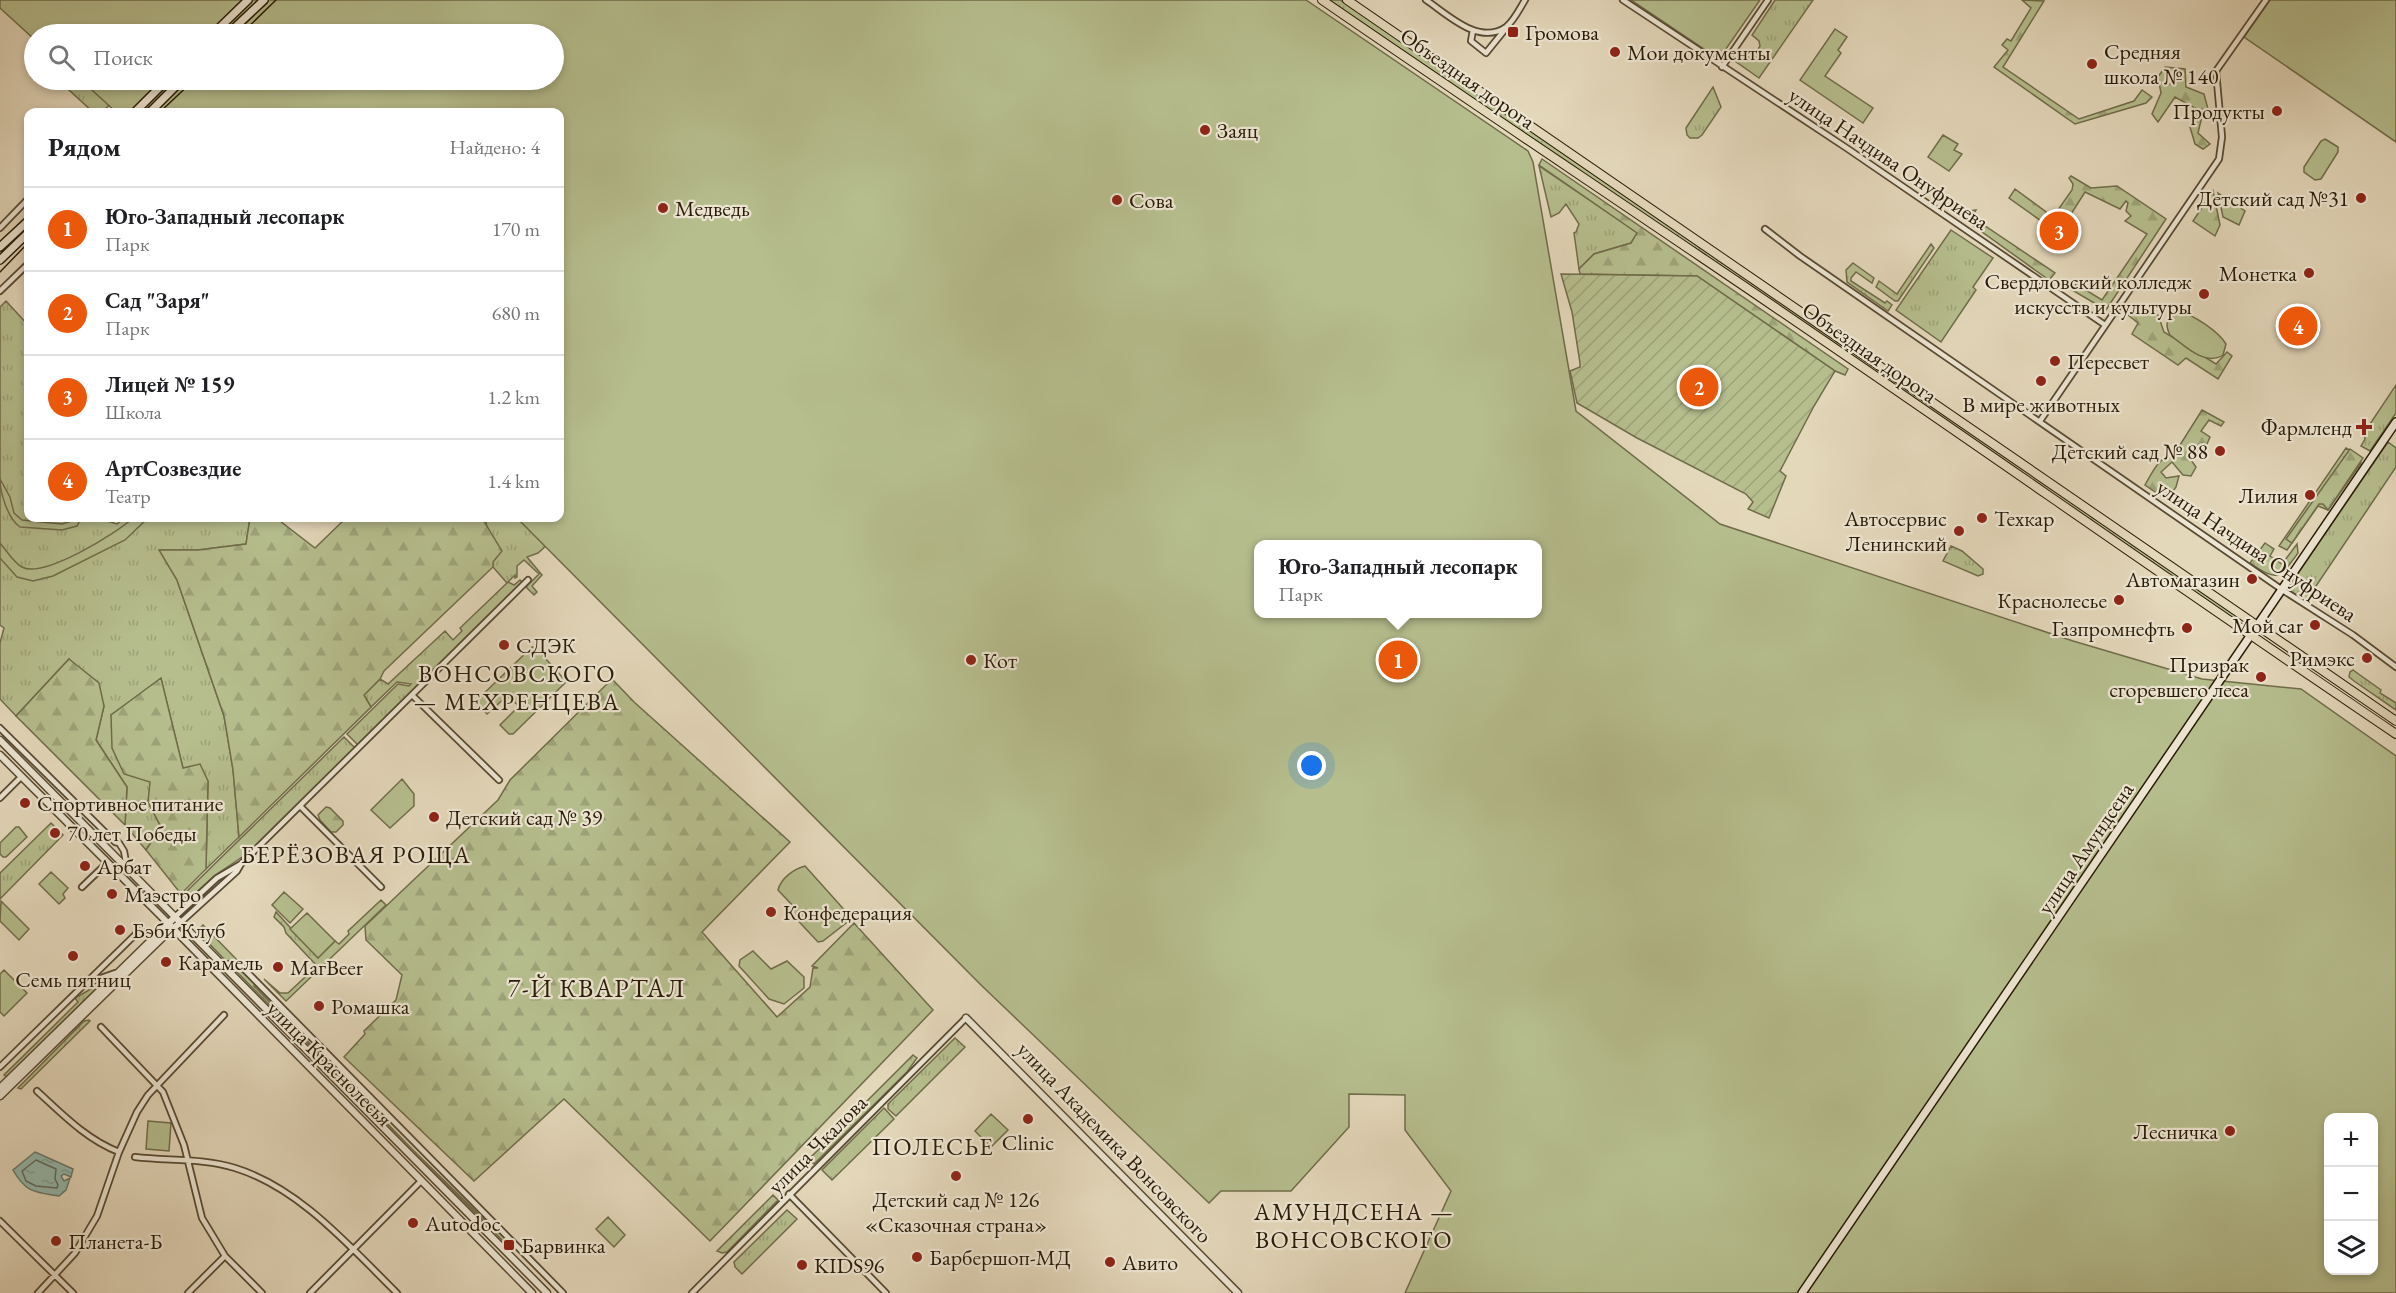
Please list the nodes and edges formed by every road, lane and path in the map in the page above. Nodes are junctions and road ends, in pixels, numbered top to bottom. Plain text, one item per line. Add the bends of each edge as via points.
1 (248, 0) edge
2 (264, 0) edge
3 (1322, 0) edge
4 (1347, 0) edge
5 (1426, 0) edge
6 (1525, 0) edge
7 (1623, 0) edge
8 (1768, 0) edge
9 (2266, 0) edge
10 (223, 24) edge
11 (239, 24) edge
12 (1507, 26) junction
13 (1473, 30) junction
14 (1722, 67) junction
15 (156, 90) edge
16 (172, 90) edge
17 (139, 108) edge
18 (154, 108) edge
19 (24, 203) edge
20 (24, 224) edge
21 (0, 228) edge
22 (1765, 229) dead end
23 (24, 237) edge
24 (0, 247) edge
25 (0, 260) edge
26 (24, 268) edge
27 (0, 291) edge
28 (2105, 325) junction
29 (2040, 421) junction
30 (2396, 422) edge
31 (528, 580) dead end
32 (2281, 589) junction
33 (2257, 624) junction
34 (2250, 636) junction
35 (2396, 667) edge
36 (413, 696) junction
37 (2396, 720) edge
38 (0, 728) edge
39 (2396, 734) edge
40 (0, 740) edge
41 (0, 755) edge
42 (21, 777) junction
43 (500, 780) dead end
44 (0, 798) edge
45 (301, 807) junction
46 (107, 862) junction
47 (241, 864) junction
48 (127, 868) junction
49 (82, 887) dead end
50 (381, 887) dead end
51 (176, 916) junction
52 (181, 922) junction
53 (170, 925) junction
54 (142, 931) dead end
55 (104, 964) junction
56 (223, 965) junction
57 (115, 973) junction
58 (84, 984) junction
59 (224, 1015) dead end
60 (966, 1018) joint
61 (101, 1027) dead end
62 (0, 1066) edge
63 (157, 1087) junction
64 (0, 1088) edge
65 (37, 1091) dead end
66 (0, 1096) edge
67 (119, 1152) junction
68 (135, 1157) dead end
69 (188, 1160) junction
70 (421, 1181) junction
71 (789, 1194) junction
72 (0, 1221) edge
73 (353, 1250) junction
74 (225, 1256) junction
75 (55, 1275) junction
76 (38, 1293) edge
77 (73, 1293) edge
78 (188, 1293) edge
79 (262, 1293) edge
80 (310, 1293) edge
81 (397, 1293) edge
82 (532, 1293) edge
83 (547, 1293) edge
84 (563, 1293) edge
85 (692, 1293) edge
86 (886, 1293) edge
87 (1238, 1293) edge
88 (1802, 1293) edge

1 - 10 main road
2 - 11 main road
3 - 34 main road, Объездная дорога
4 - 33 main road, Объездная дорога
5 - 13 street
6 - 12 street
7 - 14 street, улица Начдива Онуфриева
8 - 14 street
9 - 28 street via 2216,71 2222,137 2219,159
12 - 13 street via 1486,32
12 - 13 street via 1486,53 1471,41
14 - 28 street, улица Начдива Онуфриева
15 - 17 main road
16 - 18 main road
19 - 21 street
20 - 24 main road
22 - 29 street, улица Начдива Онуфриева
23 - 25 main road
26 - 27 street
28 - 29 street
29 - 32 street, улица Начдива Онуфриева
30 - 32 main road, улица Амундсена
31 - 36 street
32 - 33 main road, улица Амундсена
32 - 35 street, улица Начдива Онуфриева
33 - 34 main road, улица Амундсена
33 - 37 main road, Объездная дорога
34 - 39 main road, Объездная дорога
34 - 88 main road, улица Амундсена
36 - 43 street
36 - 45 street
38 - 48 street, улица Краснолесья via 118,843
40 - 48 street, улица Краснолесья
41 - 42 street, улица Краснолесья
42 - 44 street
42 - 46 street, улица Краснолесья
45 - 47 street
45 - 50 street
46 - 49 street
46 - 53 street, улица Краснолесья
47 - 51 street via 217,878
47 - 52 street
48 - 51 street, улица Краснолесья
51 - 52 street, улица Краснолесья
51 - 53 street
52 - 53 street
52 - 56 street, улица Краснолесья
53 - 57 street
53 - 66 street
53 - 70 street, улица Краснолесья
54 - 55 street
55 - 57 street
55 - 58 street
56 - 83 street, улица Краснолесья
56 - 84 street, улица Краснолесья via 241,966
57 - 58 street
57 - 64 street
58 - 62 street
59 - 63 street
60 - 71 street, улица Чкалова
60 - 87 street, улица Академика Вонсовского
61 - 63 street
63 - 67 street via 137,1112
63 - 69 street via 176,1121
65 - 67 street via 68,1119
67 - 75 street via 97,1216 75,1253
68 - 69 street
69 - 73 street via 236,1168 276,1187 322,1218
69 - 74 street via 202,1218
70 - 73 street
70 - 82 street, улица Краснолесья
71 - 85 street, улица Чкалова
71 - 86 street
72 - 75 street
73 - 80 street
73 - 81 street
74 - 78 street
74 - 79 street
75 - 76 street
75 - 77 street

